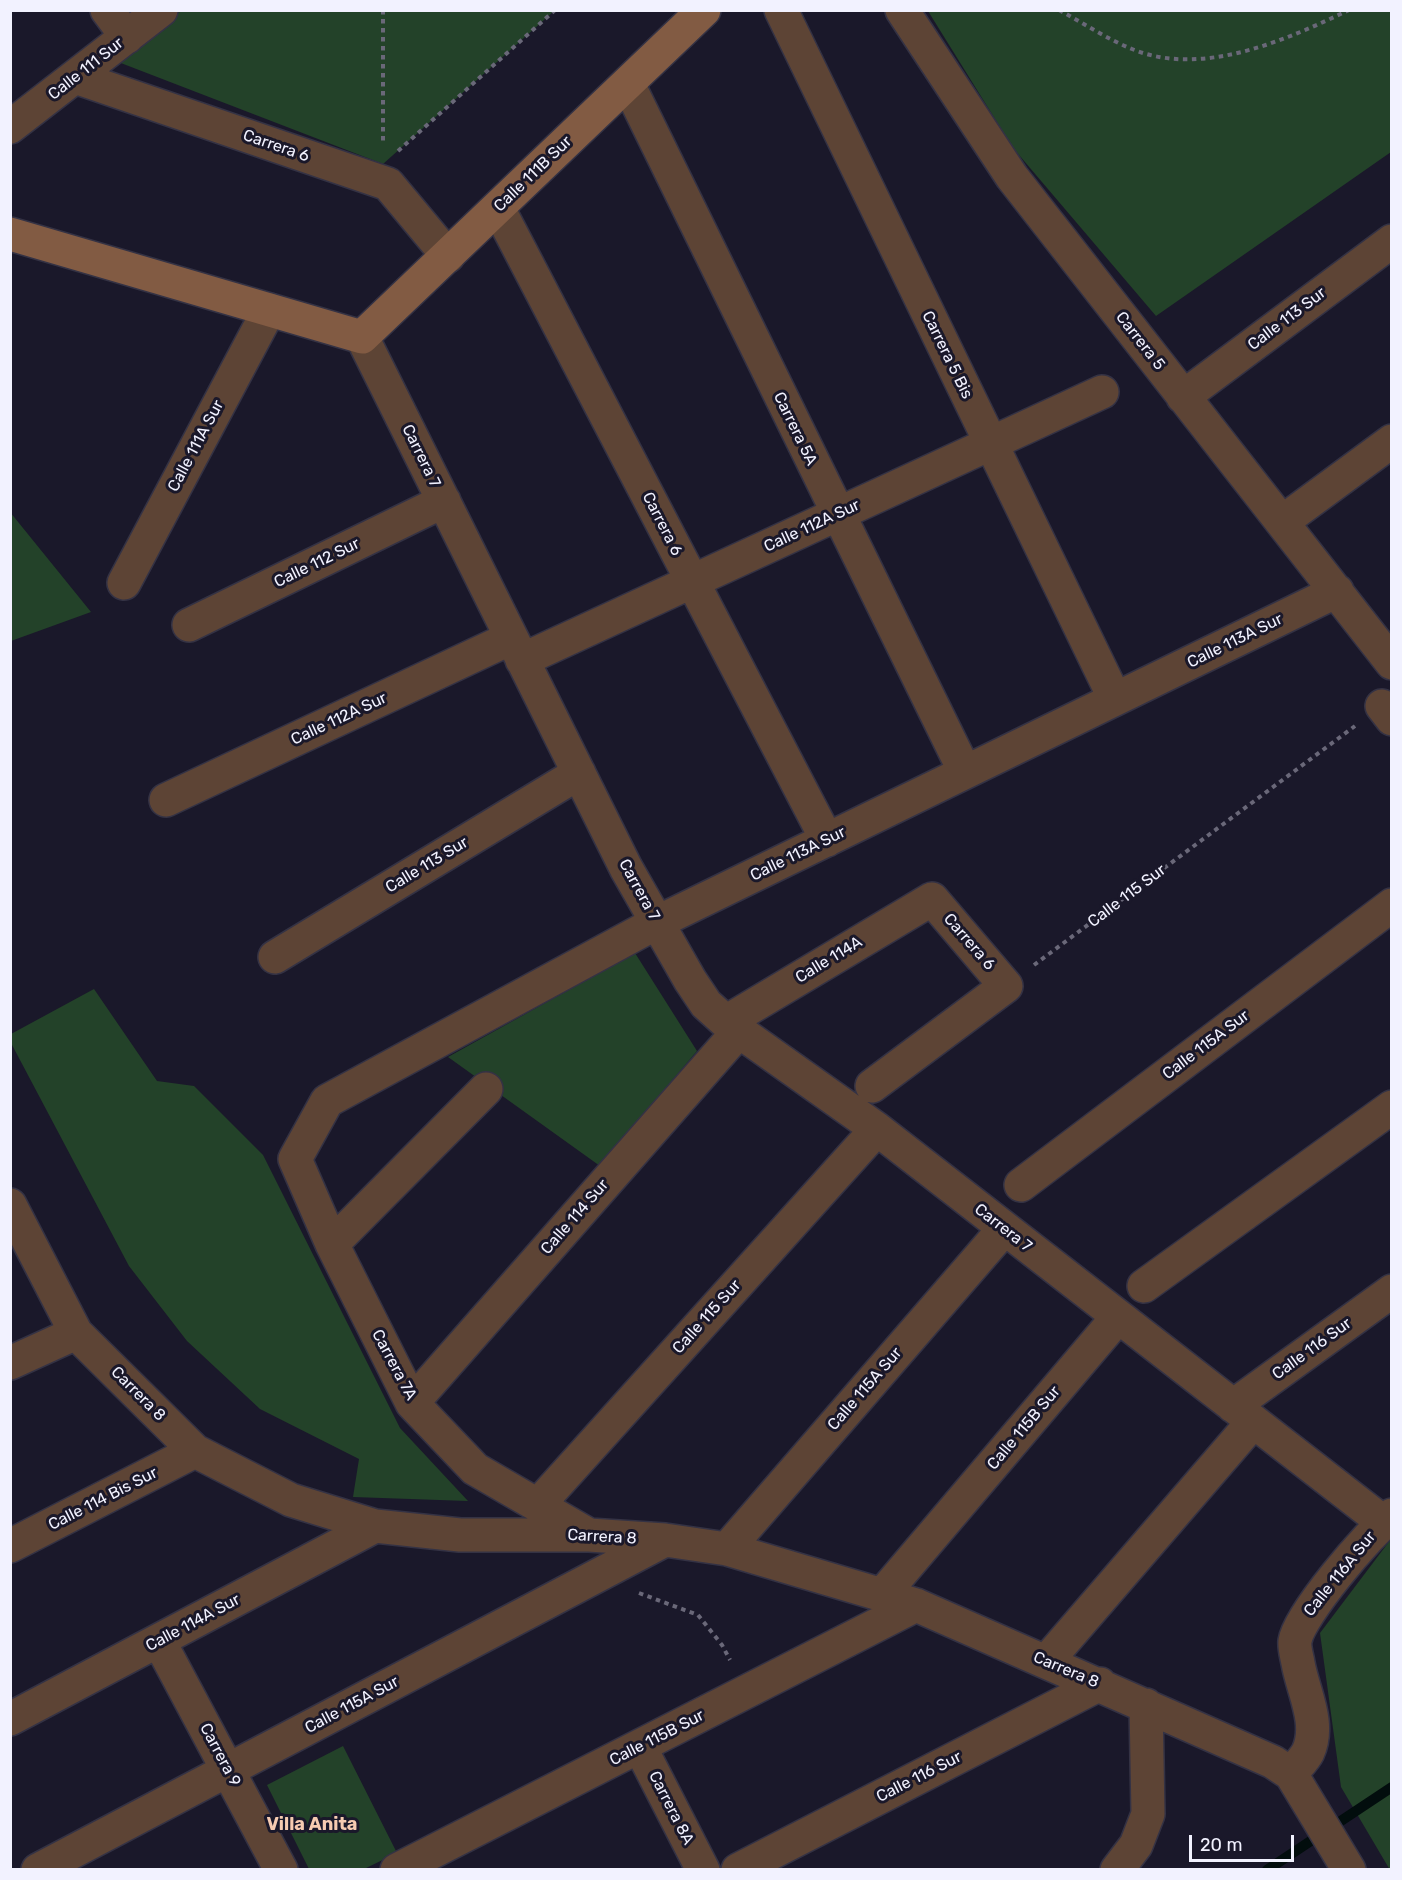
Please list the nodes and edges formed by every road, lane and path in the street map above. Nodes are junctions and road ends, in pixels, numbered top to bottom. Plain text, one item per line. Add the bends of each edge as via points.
1 (107, 10) edge
2 (161, 10) edge
3 (383, 10) edge
4 (555, 10) edge
5 (704, 10) edge
6 (781, 10) edge
7 (902, 10) edge
8 (1059, 10) edge
9 (1349, 10) edge
10 (127, 37) junction
11 (75, 77) junction
12 (628, 84) junction
13 (10, 127) edge
14 (376, 171) junction
15 (498, 208) junction
16 (10, 234) edge
17 (1392, 241) edge
18 (448, 256) junction
19 (269, 310) junction
20 (363, 338) junction
21 (1102, 392) dead end
22 (1183, 397) junction
23 (1392, 441) edge
24 (990, 444) junction
25 (444, 501) junction
26 (837, 514) junction
27 (1282, 522) junction
28 (691, 582) junction
29 (124, 583) dead end
30 (1336, 591) junction
31 (189, 625) dead end
32 (517, 649) junction
33 (1390, 658) edge
34 (1115, 699) junction
35 (1387, 712) edge
36 (579, 772) junction
37 (965, 772) junction
38 (166, 800) dead end
39 (827, 840) junction
40 (932, 899) joint
41 (1392, 905) edge
42 (656, 922) junction
43 (275, 957) dead end
44 (1006, 986) junction
45 (732, 1026) junction
46 (872, 1086) dead end
47 (486, 1089) dead end
48 (1392, 1107) edge
49 (877, 1129) junction
50 (295, 1159) joint
51 (1022, 1185) dead end
52 (10, 1205) edge
53 (1004, 1229) junction
54 (332, 1244) junction
55 (1144, 1287) dead end
56 (1392, 1291) edge
57 (1118, 1317) junction
58 (76, 1333) junction
59 (10, 1363) edge
60 (412, 1403) junction
61 (1243, 1414) junction
62 (195, 1451) junction
63 (537, 1505) junction
64 (1387, 1519) edge
65 (375, 1526) junction
66 (589, 1535) junction
67 (665, 1540) junction
68 (10, 1546) edge
69 (727, 1549) junction
70 (609, 1570) junction
71 (883, 1594) junction
72 (916, 1605) junction
73 (159, 1641) junction
74 (1046, 1662) junction
75 (1100, 1684) junction
76 (747, 1693) junction
77 (1146, 1705) junction
78 (10, 1719) edge
79 (640, 1747) junction
80 (228, 1770) junction
81 (1291, 1774) junction
82 (1344, 1860) edge
83 (38, 1869) edge
84 (281, 1869) edge
85 (397, 1869) edge
86 (703, 1869) edge
87 (738, 1869) edge
88 (1117, 1869) edge

1 - 10 street
2 - 10 street, Calle 111 Sur
3 - 14 path
4 - 14 path
5 - 12 street, Calle 111B Sur
6 - 24 street, Carrera 5 Bis
7 - 22 street, Carrera 5 via 1012,177
8 - 9 path via 1134,50 1185,61 1238,52 1318,25
10 - 11 street, Calle 111 Sur
11 - 13 street, Calle 111 Sur
11 - 14 street, Carrera 6
12 - 15 street, Calle 111B Sur
12 - 26 street, Carrera 5A
14 - 18 street, Carrera 6
15 - 18 street, Calle 111B Sur
15 - 28 street, Carrera 6
16 - 19 street
17 - 22 street, Calle 113 Sur
18 - 20 street, Calle 111B Sur
19 - 20 street
19 - 29 street, Calle 111A Sur
20 - 25 street, Carrera 7
21 - 24 street, Calle 112A Sur
22 - 27 street, Carrera 5
23 - 27 street
24 - 26 street, Calle 112A Sur
24 - 34 street, Carrera 5 Bis
25 - 31 street, Calle 112 Sur
25 - 32 street, Carrera 7
26 - 28 street, Calle 112A Sur
26 - 37 street, Carrera 5A
27 - 30 street, Carrera 5
28 - 32 street, Calle 112A Sur
28 - 39 street, Carrera 6
30 - 33 street, Carrera 5
30 - 34 street, Calle 113A Sur
32 - 36 street, Carrera 7
32 - 38 street, Calle 112A Sur
34 - 37 street, Calle 113A Sur
35 - 44 path, Calle 115 Sur
36 - 42 street, Carrera 7
36 - 43 street, Calle 113 Sur
37 - 39 street, Calle 113A Sur
39 - 42 street, Calle 113A Sur
40 - 44 street, Carrera 6
40 - 45 street, Calle 114A
41 - 51 street, Calle 115A Sur
42 - 45 street, Carrera 7 via 706,1004
42 - 50 street, Calle 113A Sur via 327,1101
44 - 46 street
45 - 49 street, Carrera 7
45 - 60 street, Calle 114 Sur
47 - 54 street
48 - 55 street
49 - 53 street, Carrera 7
49 - 63 street, Calle 115 Sur
50 - 54 street, Carrera 7A
52 - 58 street, Carrera 8
53 - 57 street, Carrera 7
53 - 69 street, Calle 115A Sur
54 - 60 street, Carrera 7A
56 - 61 street, Calle 116 Sur
57 - 61 street, Carrera 7
57 - 71 street, Calle 115B Sur
58 - 59 street
58 - 62 street, Carrera 8
60 - 63 street, Carrera 7A via 475,1469
61 - 64 street, Carrera 7
61 - 74 street, Calle 116 Sur
62 - 65 street, Carrera 8 via 291,1500
62 - 68 street, Calle 114 Bis Sur
63 - 66 street, Carrera 7A
64 - 81 street, Calle 116A Sur via 1366,1539 1302,1622 1294,1642 1313,1732 1308,1752
65 - 66 street, Carrera 8 via 460,1535
65 - 73 street, Calle 114A Sur
66 - 67 street, Carrera 8
67 - 69 street, Carrera 8
67 - 70 street, Calle 115A Sur
69 - 71 street, Carrera 8
70 - 76 path via 631,1589 698,1615 722,1645
70 - 80 street, Calle 115A Sur
71 - 72 street, Carrera 8
72 - 74 street, Carrera 8
72 - 76 street, Calle 115B Sur
73 - 78 street, Calle 114A Sur
73 - 80 street, Carrera 9
74 - 75 street, Carrera 8
75 - 77 street, Carrera 8
75 - 87 street, Calle 116 Sur
76 - 79 street, Calle 115B Sur
77 - 81 street, Carrera 8 via 1249,1750
77 - 88 street via 1149,1814 1136,1845
79 - 85 street, Calle 115B Sur
79 - 86 street, Carrera 8A
80 - 83 street, Calle 115A Sur
80 - 84 street, Carrera 9
81 - 82 street

